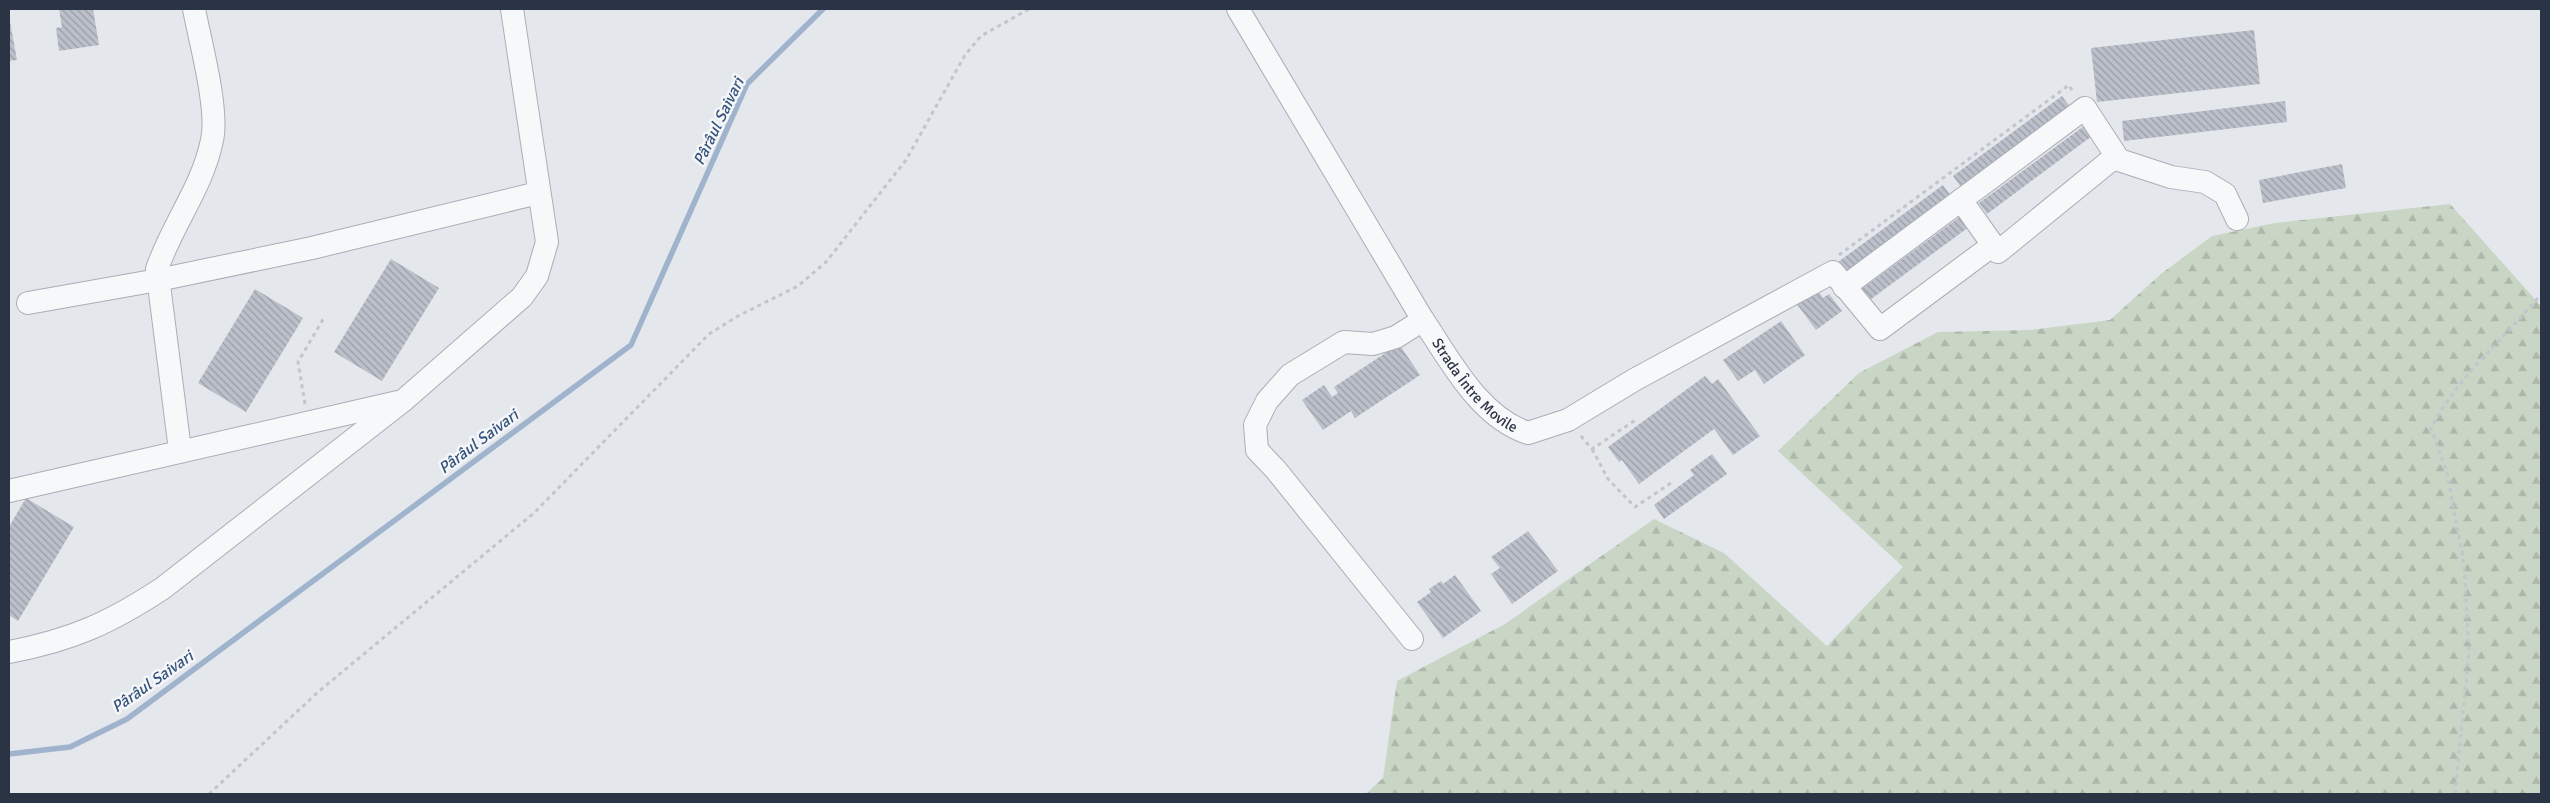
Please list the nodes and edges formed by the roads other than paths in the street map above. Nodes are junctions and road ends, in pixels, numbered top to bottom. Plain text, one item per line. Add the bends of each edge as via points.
1 (194, 9) edge
2 (512, 9) edge
3 (1238, 9) edge
4 (2116, 156) junction
5 (538, 193) junction
6 (1961, 200) junction
7 (2237, 219) dead end
8 (1993, 245) junction
9 (158, 280) junction
10 (1838, 280) junction
11 (28, 303) dead end
12 (1423, 320) junction
13 (404, 400) junction
14 (180, 450) junction
15 (9, 491) edge
16 (1412, 639) dead end
17 (9, 652) edge

1 - 9 street via 214,120 213,139 206,162 165,246 157,269
2 - 5 street
3 - 12 street, Strada Între Movile
4 - 6 street, Strada Între Movile via 2085,108
4 - 7 street via 2153,172 2205,182 2225,194
4 - 8 street via 1998,252
5 - 9 street via 312,248
5 - 13 street via 547,242 537,276 522,296
6 - 8 street
6 - 10 street, Strada Între Movile
8 - 10 street via 1880,329
9 - 11 street
9 - 14 street
10 - 12 street, Strada Între Movile via 1634,380 1568,420 1528,433 1503,422 1476,395
12 - 16 street via 1396,337 1373,344 1344,342 1290,375 1268,400 1254,425 1257,450
13 - 14 street
13 - 17 street via 163,588 124,613 91,630 49,644
14 - 15 street

